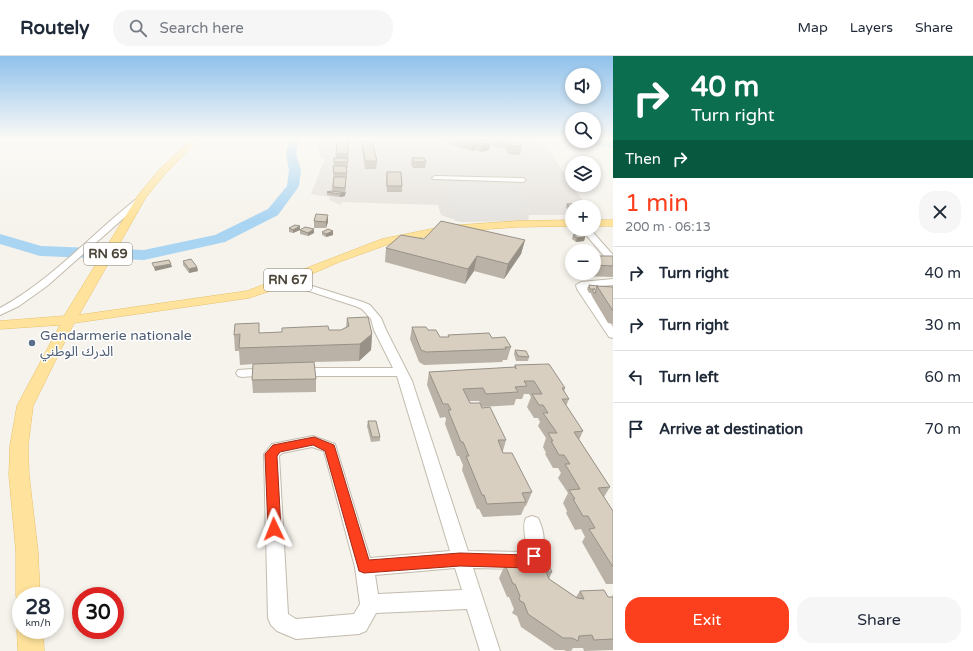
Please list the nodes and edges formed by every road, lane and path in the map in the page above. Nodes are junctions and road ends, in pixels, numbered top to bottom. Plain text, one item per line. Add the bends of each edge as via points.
1 (168, 166) edge
2 (435, 178) dead end
3 (523, 180) dead end
4 (138, 202) junction
5 (565, 223) edge
6 (601, 223) edge
7 (613, 223) edge
8 (591, 236) edge
9 (613, 260) edge
10 (287, 281) junction
11 (613, 282) edge
12 (0, 312) edge
13 (69, 320) junction
14 (0, 325) edge
15 (613, 335) edge
16 (402, 372) junction
17 (242, 373) dead end
18 (532, 523) dead end
19 (460, 559) junction
20 (364, 567) junction
21 (28, 587) edge
22 (474, 599) junction
23 (370, 604) junction
24 (30, 639) edge
25 (31, 651) edge
26 (490, 651) edge

1 - 4 main road, RN 69
2 - 3 street
4 - 12 street via 57,274 21,302
4 - 13 main road, RN 69
5 - 10 main road, RN 67 via 464,227 423,233 374,245
6 - 7 main road
8 - 9 street
10 - 13 main road, RN 67 via 249,294
10 - 16 street via 366,307 376,318
11 - 15 street via 587,283 582,285 582,289
13 - 14 main road, RN 67
13 - 21 main road, RN 69 via 25,406 20,428 20,503 27,552
16 - 17 street
16 - 19 street
18 - 19 street via 536,546 530,561
19 - 20 street
19 - 22 street
20 - 23 street
20 - 23 street via 330,448 314,441 277,448 271,454 278,618 296,629 359,624
22 - 23 street
22 - 26 street
24 - 25 main road

